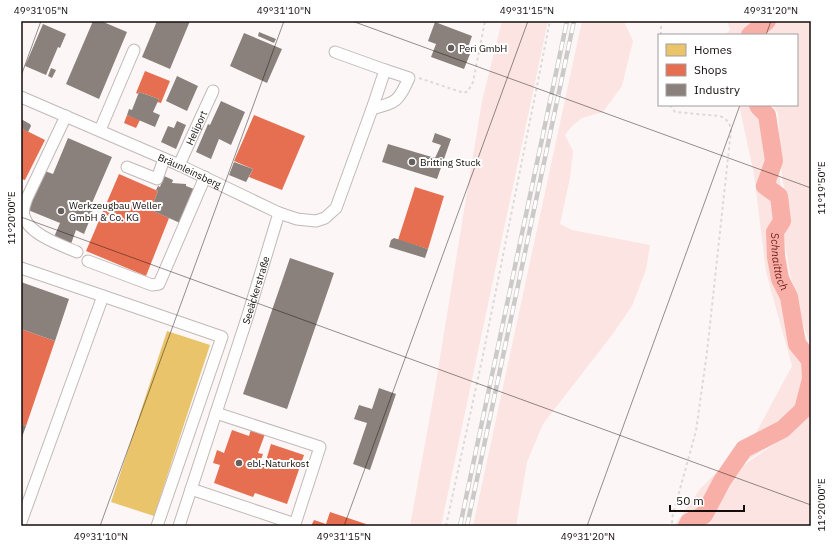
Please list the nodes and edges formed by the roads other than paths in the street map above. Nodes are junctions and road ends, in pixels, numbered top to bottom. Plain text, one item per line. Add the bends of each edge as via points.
1 (134, 50) dead end
2 (335, 52) dead end
3 (385, 70) junction
4 (213, 91) dead end
5 (21, 97) edge
6 (372, 109) junction
7 (66, 116) junction
8 (100, 130) junction
9 (164, 159) junction
10 (179, 165) junction
11 (127, 167) dead end
12 (205, 177) junction
13 (279, 213) junction
14 (77, 252) dead end
15 (88, 261) dead end
16 (21, 268) edge
17 (104, 296) junction
18 (216, 413) junction
19 (191, 489) junction
20 (21, 522) edge
21 (157, 526) edge
22 (179, 526) edge

1 - 8 street
2 - 3 street
3 - 6 street
3 - 6 street via 409,78 400,98
4 - 10 street, Heliport
5 - 7 street, Bräunleinsberg
6 - 13 street via 336,208 325,218 316,221 297,219
7 - 8 street, Bräunleinsberg
7 - 14 street via 27,198 24,215 30,226 40,234
8 - 9 street, Bräunleinsberg
9 - 10 street, Bräunleinsberg
9 - 11 street via 156,179
10 - 12 street, Bräunleinsberg
12 - 13 street, Bräunleinsberg
12 - 15 street via 159,284 152,285
13 - 18 street, Seeäckerstraße
16 - 17 street
17 - 20 street
17 - 21 street via 222,337
18 - 19 street, Seeäckerstraße
18 - 19 street via 325,449 295,524
19 - 22 street, Seeäckerstraße

